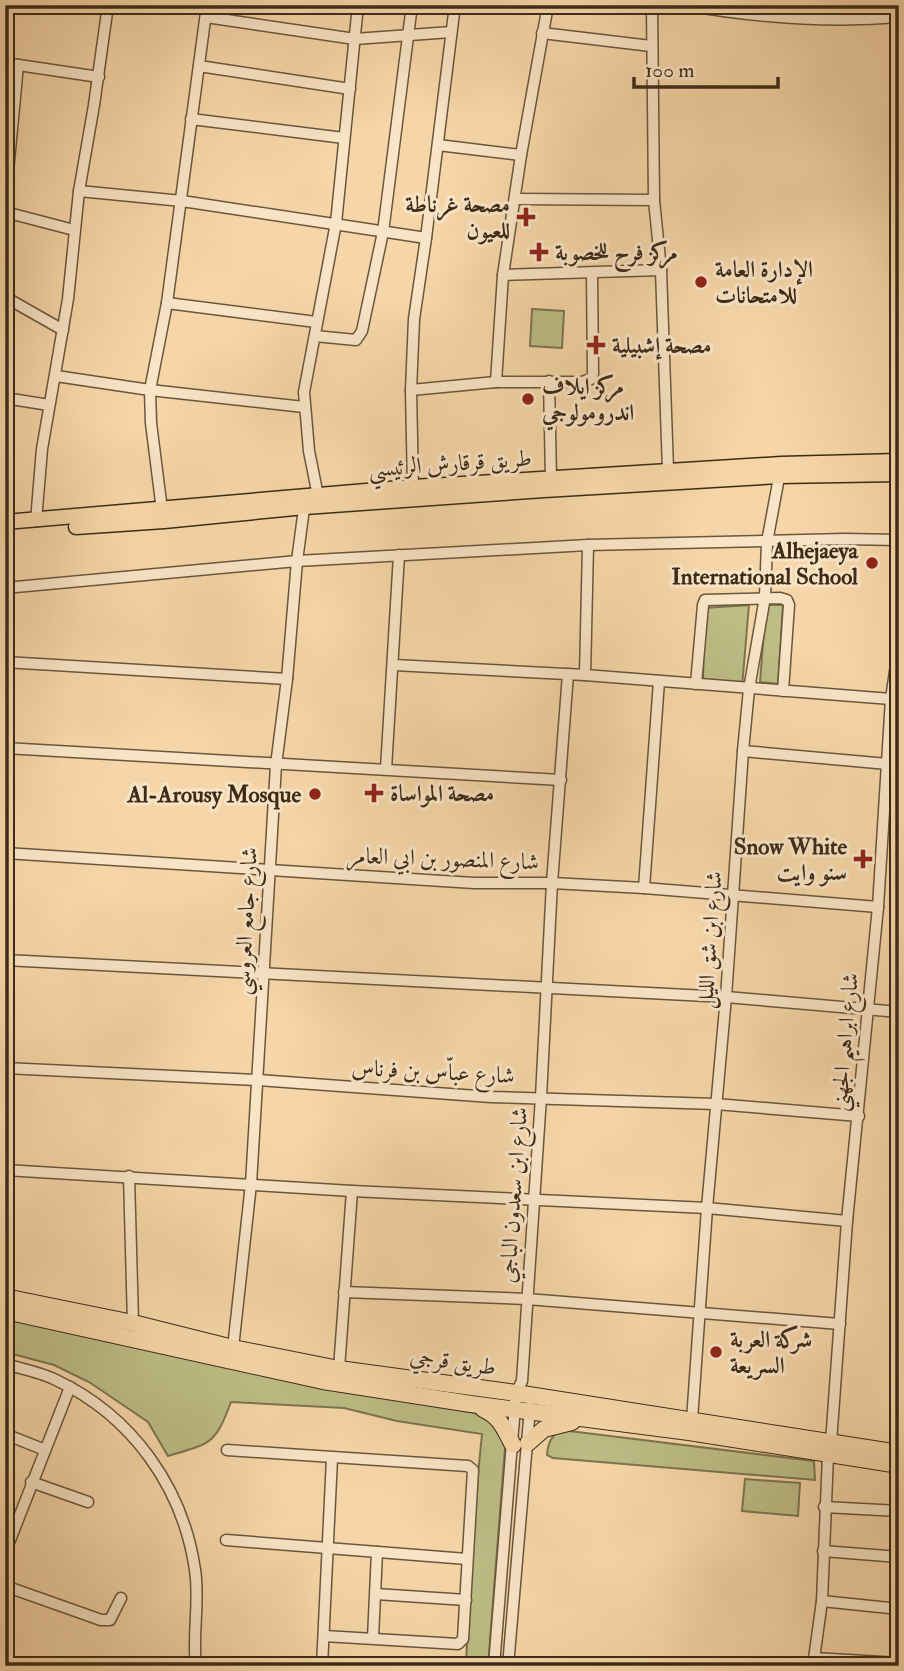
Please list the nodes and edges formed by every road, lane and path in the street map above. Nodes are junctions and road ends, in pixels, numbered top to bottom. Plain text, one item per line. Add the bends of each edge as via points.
1 (358, 5) edge
2 (412, 5) edge
3 (455, 5) edge
4 (548, 5) edge
5 (652, 5) edge
6 (684, 5) edge
7 (104, 6) edge
8 (206, 11) edge
9 (899, 17) edge
10 (451, 32) junction
11 (542, 33) junction
12 (407, 36) junction
13 (355, 39) junction
14 (651, 46) junction
15 (5, 63) edge
16 (18, 65) junction
17 (199, 66) junction
18 (99, 77) junction
19 (350, 89) junction
20 (191, 118) junction
21 (9, 133) edge
22 (344, 138) junction
23 (438, 145) junction
24 (521, 155) junction
25 (79, 191) junction
26 (516, 199) junction
27 (182, 201) junction
28 (654, 201) junction
29 (5, 203) edge
30 (5, 212) edge
31 (335, 223) junction
32 (74, 230) junction
33 (383, 232) junction
34 (426, 239) junction
35 (661, 270) junction
36 (592, 274) junction
37 (503, 275) junction
38 (5, 297) edge
39 (167, 303) junction
40 (316, 322) junction
41 (63, 330) junction
42 (315, 336) junction
43 (55, 376) junction
44 (550, 381) junction
45 (496, 382) junction
46 (150, 390) junction
47 (411, 390) junction
48 (5, 398) edge
49 (49, 405) junction
50 (304, 407) junction
51 (899, 461) edge
52 (668, 470) junction
53 (780, 470) junction
54 (899, 474) edge
55 (551, 478) junction
56 (413, 487) junction
57 (310, 500) junction
58 (162, 510) junction
59 (36, 521) junction
60 (5, 522) edge
61 (5, 532) edge
62 (899, 540) edge
63 (767, 542) junction
64 (588, 545) junction
65 (399, 555) junction
66 (297, 561) junction
67 (5, 588) edge
68 (765, 597) junction
69 (899, 644) edge
70 (5, 662) edge
71 (394, 665) junction
72 (568, 674) junction
73 (584, 675) junction
74 (287, 679) junction
75 (659, 681) junction
76 (696, 684) junction
77 (749, 689) junction
78 (783, 691) junction
79 (891, 699) junction
80 (5, 748) edge
81 (743, 751) junction
82 (887, 764) junction
83 (276, 765) junction
84 (899, 765) edge
85 (386, 769) junction
86 (561, 780) junction
87 (5, 853) edge
88 (268, 871) junction
89 (552, 883) junction
90 (644, 888) junction
91 (733, 894) junction
92 (878, 907) junction
93 (5, 960) edge
94 (264, 974) junction
95 (548, 989) junction
96 (726, 997) junction
97 (867, 1010) junction
98 (899, 1013) edge
99 (5, 1068) edge
100 (258, 1080) junction
101 (541, 1097) junction
102 (716, 1104) junction
103 (859, 1116) junction
104 (5, 1170) edge
105 (129, 1176) junction
106 (251, 1184) junction
107 (352, 1191) junction
108 (533, 1199) junction
109 (707, 1208) junction
110 (847, 1221) junction
111 (344, 1293) junction
112 (5, 1297) edge
113 (527, 1299) junction
114 (5, 1311) edge
115 (700, 1312) junction
116 (133, 1324) junction
117 (840, 1324) junction
118 (233, 1348) junction
119 (5, 1364) edge
120 (338, 1369) junction
121 (70, 1387) junction
122 (523, 1390) junction
123 (471, 1404) junction
124 (523, 1411) junction
125 (590, 1418) junction
126 (692, 1420) junction
127 (5, 1434) edge
128 (521, 1444) junction
129 (830, 1449) junction
130 (45, 1450) junction
131 (227, 1450) dead end
132 (899, 1454) edge
133 (332, 1458) junction
134 (899, 1465) edge
135 (32, 1482) junction
136 (88, 1502) dead end
137 (824, 1507) junction
138 (899, 1511) edge
139 (8, 1536) edge
140 (226, 1540) dead end
141 (328, 1547) junction
142 (823, 1551) junction
143 (377, 1552) junction
144 (5, 1553) edge
145 (899, 1556) edge
146 (467, 1559) junction
147 (5, 1586) edge
148 (376, 1594) junction
149 (121, 1598) dead end
150 (466, 1601) junction
151 (822, 1601) junction
152 (899, 1609) edge
153 (324, 1636) junction
154 (373, 1638) junction
155 (813, 1662) edge
156 (899, 1663) edge
157 (196, 1666) edge
158 (322, 1666) edge
159 (494, 1666) edge
160 (508, 1666) edge

1 - 13 street, شارع جامع العروسي
2 - 12 street
3 - 10 street
4 - 11 street
5 - 14 street
6 - 9 street via 788,17
7 - 18 street
8 - 13 street
8 - 17 street
10 - 12 street
10 - 23 street
11 - 14 street
11 - 24 street
12 - 13 street
12 - 33 street
13 - 19 street, شارع جامع العروسي
14 - 28 street
15 - 16 street
16 - 18 street
16 - 21 street
17 - 19 street
17 - 20 street
18 - 25 street
19 - 22 street, شارع جامع العروسي
20 - 22 street
20 - 27 street
21 - 29 street
22 - 31 street, شارع جامع العروسي
23 - 24 street
23 - 34 street
24 - 26 street
25 - 27 street
25 - 32 street
26 - 28 street
26 - 37 street
27 - 31 street
27 - 39 street
28 - 35 street
30 - 32 street
31 - 33 street
31 - 40 street, شارع جامع العروسي
32 - 41 street
33 - 34 street
33 - 42 street via 360,335 353,340
34 - 47 street via 414,318
35 - 36 street
35 - 52 street
36 - 37 street
36 - 44 street via 593,377 582,382
37 - 45 street
38 - 41 street
39 - 40 street
39 - 46 street
40 - 42 street, شارع جامع العروسي
41 - 43 street
42 - 50 street, شارع جامع العروسي
43 - 46 street
43 - 49 street
44 - 45 street
44 - 55 street
45 - 47 street
46 - 50 street
46 - 58 street
47 - 56 street
48 - 49 street
49 - 59 street
50 - 57 street, شارع جامع العروسي
51 - 53 main road, طريق قرقارش الرئيسي
52 - 53 main road, طريق قرقارش الرئيسي
52 - 55 main road, طريق قرقارش الرئيسي
53 - 54 main road, طريق قرقارش الرئيسي
53 - 57 main road, طريق قرقارش الرئيسي
53 - 63 street, شارع ابن شق الليل
55 - 56 main road, طريق قرقارش الرئيسي
56 - 57 main road, طريق قرقارش الرئيسي
57 - 58 main road, طريق قرقارش الرئيسي
57 - 61 main road, طريق قرقارش الرئيسي via 164,521
57 - 66 street, شارع جامع العروسي
58 - 59 main road, طريق قرقارش الرئيسي
59 - 60 main road, طريق قرقارش الرئيسي
62 - 63 street
63 - 64 street
63 - 68 street, شارع ابن شق الليل
64 - 65 street
64 - 73 street
65 - 66 street
65 - 71 street
66 - 67 street
66 - 74 street, شارع جامع العروسي
68 - 76 street via 704,602
68 - 77 street, شارع ابن شق الليل
68 - 78 street via 787,600 789,605
69 - 79 street, شارع ابراهيم الجهني
70 - 74 street
71 - 72 street
71 - 85 street
72 - 73 street
72 - 86 street, شارع ابن سعدون الباجي
73 - 75 street
74 - 83 street, شارع جامع العروسي
75 - 76 street
75 - 90 street
76 - 77 street
77 - 78 street
77 - 81 street, شارع ابن شق الليل
78 - 79 street
79 - 82 street, شارع ابراهيم الجهني
80 - 83 street
81 - 82 street
81 - 91 street, شارع ابن شق الليل
82 - 84 street
82 - 92 street, شارع ابراهيم الجهني
83 - 85 street
83 - 88 street, شارع جامع العروسي
85 - 86 street
86 - 89 street, شارع ابن سعدون الباجي
87 - 88 street, شارع المنصور بن ابي العامر
88 - 89 street, شارع المنصور بن ابي العامر
88 - 94 street, شارع جامع العروسي
89 - 90 street, شارع المنصور بن ابي العامر
89 - 95 street, شارع ابن سعدون الباجي
90 - 91 street, شارع المنصور بن ابي العامر
91 - 92 street, شارع المنصور بن ابي العامر
91 - 96 street, شارع ابن شق الليل
92 - 97 street, شارع ابراهيم الجهني
93 - 94 street
94 - 95 street
94 - 100 street, شارع جامع العروسي
95 - 96 street
95 - 101 street, شارع ابن سعدون الباجي
96 - 97 street
96 - 102 street, شارع ابن شق الليل
97 - 98 street
97 - 103 street, شارع ابراهيم الجهني
99 - 100 street, شارع عباّس بن فرناس
100 - 101 street, شارع عباّس بن فرناس
100 - 106 street, شارع جامع العروسي
101 - 102 street, شارع عباّس بن فرناس
101 - 108 street, شارع ابن سعدون الباجي
102 - 103 street, شارع عباّس بن فرناس
102 - 109 street, شارع ابن شق الليل
103 - 110 street, شارع ابراهيم الجهني
104 - 105 street
105 - 106 street
105 - 116 street
106 - 107 street
106 - 118 street, شارع جامع العروسي
107 - 108 street
107 - 111 street
108 - 109 street
108 - 113 street, شارع ابن سعدون الباجي
109 - 110 street
109 - 115 street, شارع ابن شق الليل
110 - 117 street, شارع ابراهيم الجهني
111 - 113 street
111 - 120 street
112 - 116 highway, طريق قرجي
113 - 115 street
113 - 122 street, شارع ابن سعدون الباجي
114 - 123 highway, طريق قرجي via 323,1381
115 - 117 street
115 - 126 street, شارع ابن شق الليل
116 - 118 highway, طريق قرجي
117 - 129 street, شارع ابراهيم الجهني
118 - 120 highway, طريق قرجي
119 - 121 street
120 - 122 highway, طريق قرجي
121 - 130 street
121 - 157 street via 129,1432 155,1464 187,1526 195,1572
122 - 124 street, شارع ابن سعدون الباجي
122 - 126 highway, طريق قرجي
123 - 124 highway, طريق قرجي
123 - 128 highway via 497,1417
124 - 125 highway, طريق قرجي
124 - 128 street, شارع ابن سعدون الباجي
125 - 128 highway via 550,1426
125 - 129 highway, طريق قرجي
126 - 129 highway, طريق قرجي
127 - 130 street
128 - 159 street
128 - 160 street
129 - 132 highway, طريق قرجي
129 - 134 highway, طريق قرجي
129 - 137 street, شارع ابراهيم الجهني
130 - 135 street
131 - 133 street
133 - 141 street
133 - 146 street via 468,1466 473,1470
135 - 136 street
135 - 139 street
137 - 138 street
137 - 142 street, شارع ابراهيم الجهني
139 - 144 street
140 - 141 street
141 - 143 street
141 - 153 street
142 - 145 street
142 - 151 street, شارع ابراهيم الجهني
143 - 146 street
143 - 148 street
146 - 150 street
147 - 149 street via 101,1620 110,1620
148 - 150 street
148 - 154 street
150 - 154 street via 465,1634 458,1644
151 - 152 street
151 - 155 street, شارع ابراهيم الجهني
153 - 154 street
153 - 158 street
155 - 156 street

